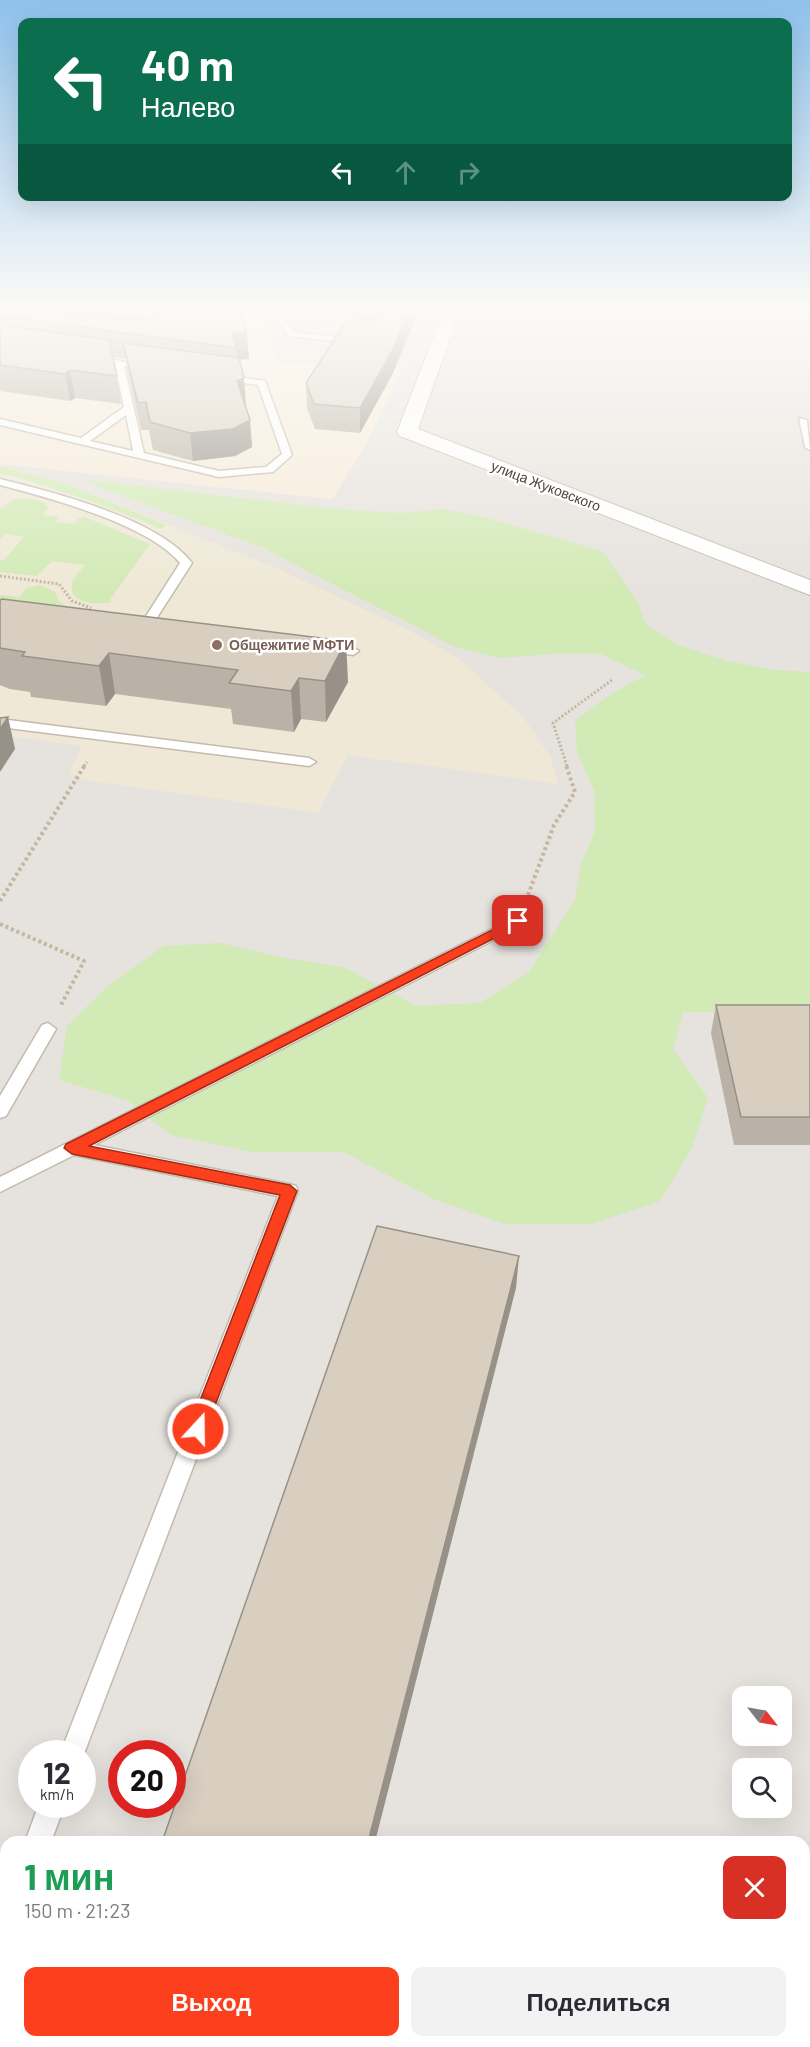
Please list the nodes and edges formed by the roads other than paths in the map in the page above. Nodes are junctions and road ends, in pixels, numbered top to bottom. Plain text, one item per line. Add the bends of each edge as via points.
1 (128, 403) edge
2 (269, 403) edge
3 (418, 403) edge
4 (129, 408) junction
5 (802, 420) dead end
6 (0, 422) edge
7 (82, 442) junction
8 (810, 447) edge
9 (139, 455) junction
10 (0, 482) edge
11 (13, 485) junction
12 (0, 496) edge
13 (810, 588) edge
14 (145, 627) edge
15 (309, 646) edge
16 (353, 651) dead end
17 (0, 723) edge
18 (309, 762) dead end
19 (518, 921) road end
20 (48, 1029) road end
21 (0, 1111) edge
22 (72, 1148) junction
23 (0, 1185) edge
24 (77, 1740) edge
25 (47, 1818) edge
26 (40, 1836) edge

1 - 4 lane
2 - 9 lane via 287,455 269,470 219,474
3 - 13 street, улица Жуковского via 407,432
4 - 7 lane
4 - 9 lane
5 - 8 lane
6 - 7 lane
7 - 9 lane
10 - 11 lane
11 - 12 lane
11 - 14 lane via 75,504 153,536 182,553 186,563
15 - 16 lane
17 - 18 lane
19 - 22 lane
20 - 21 lane
22 - 23 lane
22 - 24 lane via 290,1191
25 - 26 lane

